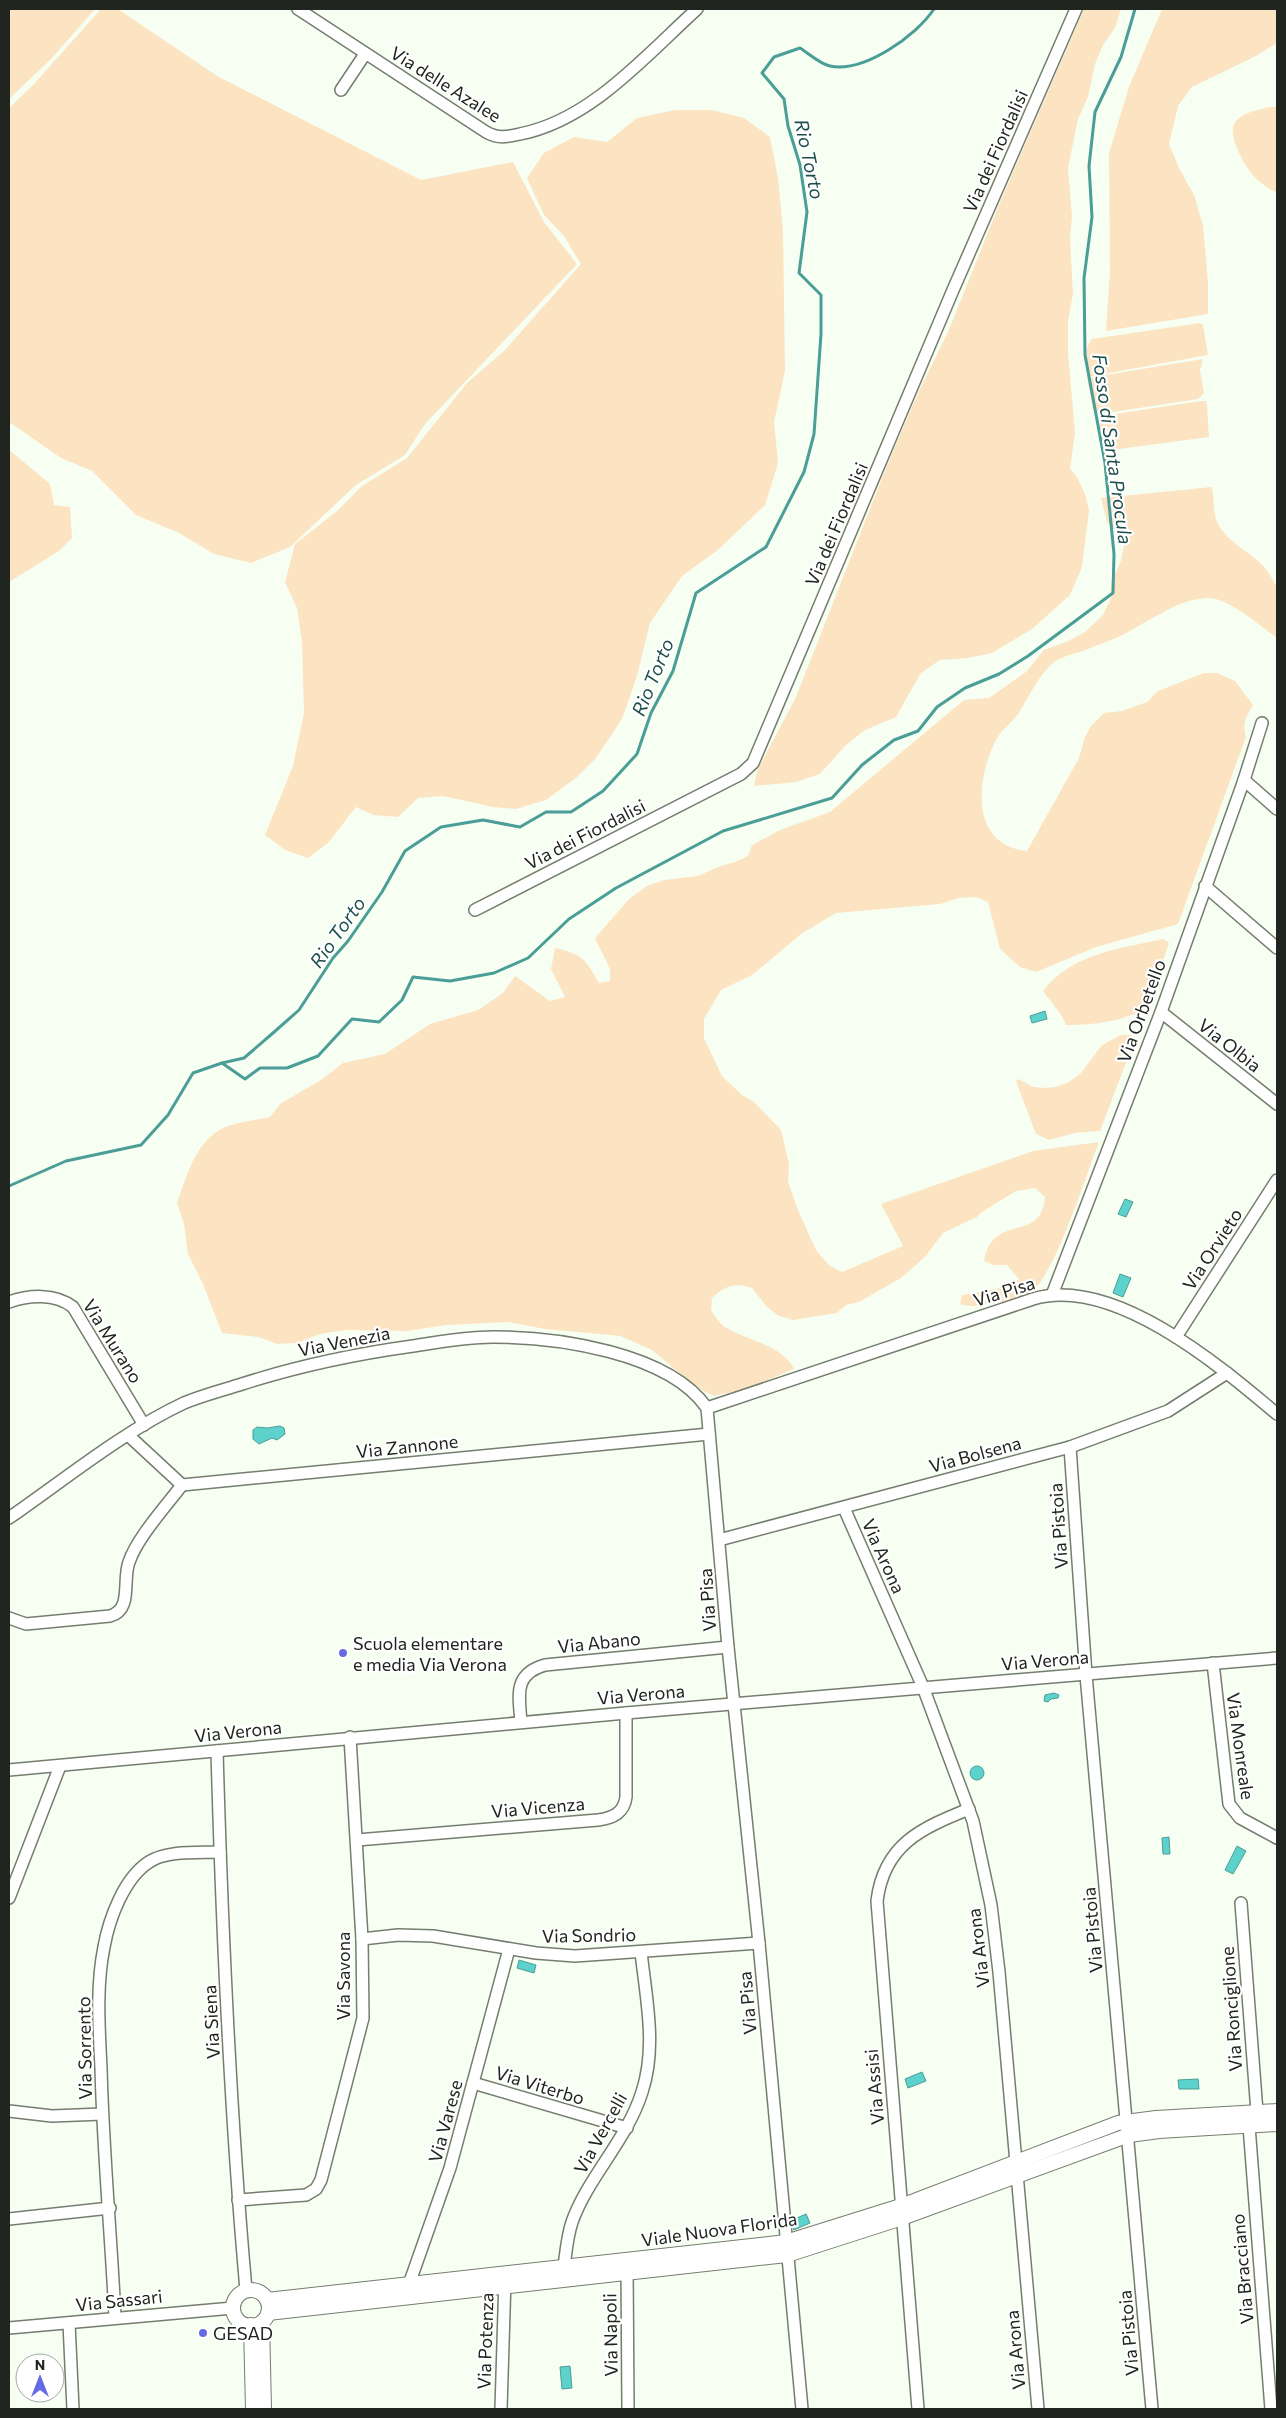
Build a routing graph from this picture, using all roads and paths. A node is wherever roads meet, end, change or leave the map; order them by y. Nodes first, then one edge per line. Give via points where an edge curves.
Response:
1 (298, 9) edge
2 (697, 9) edge
3 (1076, 9) edge
4 (365, 54) junction
5 (341, 90) dead end
6 (1262, 723) dead end
7 (1244, 780) junction
8 (1277, 809) edge
9 (1205, 886) junction
10 (475, 910) dead end
11 (1277, 948) edge
12 (1161, 1012) junction
13 (1277, 1104) edge
14 (1277, 1180) edge
15 (1052, 1295) junction
16 (9, 1302) edge
17 (1176, 1337) junction
18 (1227, 1374) junction
19 (707, 1408) junction
20 (1277, 1414) edge
21 (144, 1425) junction
22 (709, 1434) junction
23 (128, 1435) junction
24 (1070, 1447) junction
25 (182, 1485) junction
26 (844, 1508) junction
27 (9, 1518) edge
28 (720, 1540) junction
29 (9, 1618) edge
30 (728, 1646) junction
31 (1277, 1658) edge
32 (1213, 1663) junction
33 (1086, 1675) junction
34 (923, 1687) junction
35 (734, 1703) junction
36 (626, 1713) junction
37 (521, 1722) junction
38 (350, 1737) junction
39 (217, 1751) junction
40 (60, 1766) junction
41 (9, 1770) edge
42 (969, 1809) junction
43 (1277, 1838) edge
44 (357, 1840) junction
45 (220, 1852) junction
46 (9, 1898) edge
47 (1241, 1903) dead end
48 (362, 1939) junction
49 (759, 1943) junction
50 (509, 1949) junction
51 (641, 1952) junction
52 (473, 2083) junction
53 (9, 2111) edge
54 (1277, 2111) edge
55 (1257, 2112) junction
56 (102, 2114) junction
57 (1128, 2121) junction
58 (1277, 2124) edge
59 (1249, 2126) junction
60 (627, 2128) junction
61 (1129, 2136) junction
62 (1017, 2169) junction
63 (238, 2200) junction
64 (110, 2208) junction
65 (902, 2212) junction
66 (9, 2219) edge
67 (786, 2249) junction
68 (564, 2267) junction
69 (627, 2267) junction
70 (505, 2281) junction
71 (408, 2285) junction
72 (246, 2290) junction
73 (404, 2299) junction
74 (233, 2308) junction
75 (262, 2315) junction
76 (115, 2318) junction
77 (69, 2323) junction
78 (9, 2328) edge
79 (73, 2409) edge
80 (253, 2409) edge
81 (264, 2409) edge
82 (501, 2409) edge
83 (628, 2409) edge
84 (802, 2409) edge
85 (918, 2409) edge
86 (1038, 2409) edge
87 (1152, 2409) edge
88 (1271, 2409) edge

1 - 4 street, Via delle Azalee
2 - 4 street, Via delle Azalee via 614,84 566,118 547,128 503,137 486,132
3 - 10 street, Via dei Fiordalisi via 753,763 741,774
4 - 5 street
6 - 7 street, Via Orbetello
7 - 8 street
7 - 9 street, Via Orbetello
9 - 11 street
9 - 12 street, Via Orbetello
12 - 13 street, Via Olbia
12 - 15 street, Via Orbetello
14 - 17 street, Via Orvieto
15 - 17 street, Via Pisa via 1076,1296 1109,1305
15 - 19 street, Via Pisa
16 - 21 street, Via Murano via 45,1297 62,1300 73,1307
17 - 18 street, Via Pisa
18 - 20 street, Via Pisa
18 - 24 street, Via Bolsena via 1168,1411
19 - 21 street, Via Venezia via 677,1379 640,1361 569,1344 492,1337 366,1352 296,1368 199,1397
19 - 22 street, Via Pisa
21 - 23 street, Via Venezia
22 - 25 street, Via Zannone
22 - 28 street, Via Pisa
23 - 25 street
23 - 27 street, Via Venezia
24 - 26 street, Via Bolsena
24 - 33 street, Via Pistoia
25 - 29 street via 131,1556 124,1606 120,1612 110,1616 28,1624
26 - 28 street, Via Bolsena
26 - 34 street, Via Arona
28 - 30 street, Via Pisa
30 - 35 street, Via Pisa
30 - 37 street, Via Abano via 537,1667 520,1686
31 - 32 street, Via Verona
32 - 33 street, Via Verona
32 - 43 street, Via Monreale via 1229,1804 1240,1818
33 - 34 street, Via Verona
33 - 57 street, Via Pistoia
34 - 35 street, Via Verona
34 - 42 street, Via Arona
35 - 36 street, Via Verona
35 - 49 street, Via Pisa
36 - 37 street, Via Verona
36 - 44 street, Via Vicenza via 626,1797 622,1809 613,1816 598,1820
37 - 38 street, Via Verona
38 - 39 street, Via Verona
38 - 44 street, Via Savona
39 - 40 street, Via Verona
39 - 45 street, Via Siena
40 - 41 street, Via Verona
40 - 46 street
42 - 62 street, Via Arona via 980,1847 992,1914
42 - 65 street, Via Assisi via 928,1826 904,1843 890,1861 879,1888 877,1913
44 - 48 street, Via Savona
45 - 56 street, Via Sorrento via 154,1859 135,1875 120,1901 101,1964
45 - 63 street, Via Siena
47 - 55 street, Via Ronciglione
48 - 50 street, Via Sondrio via 433,1936
48 - 63 street, Via Savona via 362,2026 320,2183 313,2192 303,2196
49 - 51 street, Via Sondrio
49 - 67 street, Via Pisa
50 - 51 street, Via Sondrio via 564,1956
50 - 52 street, Via Varese
51 - 60 street, Via Vercelli via 650,2031 649,2053 644,2086
52 - 60 street, Via Viterbo
52 - 71 street, Via Varese via 450,2168
53 - 56 street via 52,2116
54 - 55 street, Viale Nuova Florida
55 - 57 street, Viale Nuova Florida
55 - 59 street
56 - 64 street, Via Sorrento
57 - 61 street, Via Pistoia
57 - 62 street, Viale Nuova Florida via 1089,2132
58 - 59 street, Viale Nuova Florida
59 - 61 street, Viale Nuova Florida
59 - 88 street, Via Bracciano
60 - 68 street, Via Vercelli via 575,2215
61 - 62 street, Viale Nuova Florida
61 - 87 street, Via Pistoia
62 - 65 street, Viale Nuova Florida
62 - 86 street, Via Arona
63 - 72 street, Via Siena
64 - 66 street
64 - 76 street, Via Sorrento
65 - 67 street, Viale Nuova Florida
65 - 85 street, Via Assisi
67 - 69 street, Viale Nuova Florida
67 - 84 street, Via Pisa
68 - 69 street, Viale Nuova Florida
68 - 70 street, Viale Nuova Florida
69 - 70 street, Viale Nuova Florida
69 - 83 street, Via Napoli
70 - 71 street, Viale Nuova Florida
70 - 73 street, Viale Nuova Florida
70 - 82 street, Via Potenza
71 - 73 street, Via Varese
71 - 75 street, Viale Nuova Florida
72 - 74 street via 237,2297
72 - 75 street via 258,2291
73 - 75 street, Viale Nuova Florida
74 - 75 street via 237,2318
74 - 76 street, Via Sassari
75 - 80 street
75 - 81 street
76 - 77 street, Via Sassari
77 - 78 street, Via Sassari
77 - 79 street

